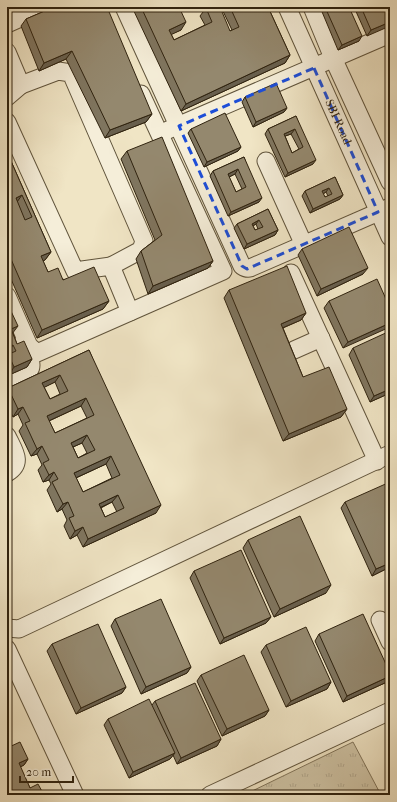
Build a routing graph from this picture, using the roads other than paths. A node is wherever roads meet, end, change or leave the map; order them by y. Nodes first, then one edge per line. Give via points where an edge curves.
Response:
1 (45, 7) edge
2 (124, 7) edge
3 (287, 7) edge
4 (312, 7) edge
5 (7, 24) edge
6 (390, 34) edge
7 (7, 52) edge
8 (333, 58) junction
9 (314, 68) junction
10 (135, 80) edge
11 (22, 85) junction
12 (7, 97) edge
13 (7, 122) edge
14 (179, 126) junction
15 (158, 130) junction
16 (266, 162) dead end
17 (390, 182) edge
18 (384, 210) edge
19 (390, 237) edge
20 (304, 245) junction
21 (111, 266) junction
22 (291, 273) edge
23 (7, 296) edge
24 (7, 312) edge
25 (130, 312) junction
26 (321, 338) junction
27 (294, 350) dead end
28 (7, 384) edge
29 (7, 436) edge
30 (383, 458) edge
31 (7, 473) edge
32 (380, 620) dead end
33 (13, 629) edge
34 (390, 642) edge
35 (7, 649) edge
36 (390, 711) edge
37 (75, 795) edge
38 (210, 795) edge

1 - 5 street
2 - 14 street
3 - 9 street, SBI Road
4 - 8 street, SBI Road
6 - 8 street
7 - 11 street
8 - 9 street
8 - 17 street, SBI Road
9 - 14 street
9 - 18 street, SBI Road
10 - 15 street
11 - 12 street
11 - 21 street via 58,71 71,73 144,242 141,250
13 - 21 street via 75,271
14 - 15 street
14 - 20 street via 242,266 250,268
15 - 25 street via 223,271
16 - 20 street
18 - 19 street, SBI Road
18 - 20 street
21 - 25 street
22 - 26 street
23 - 25 street via 29,346 37,353
24 - 28 street via 32,364 26,375
26 - 27 street
26 - 30 street
29 - 31 street via 17,464
30 - 33 street
32 - 34 street
33 - 35 street
35 - 37 street
36 - 38 street

